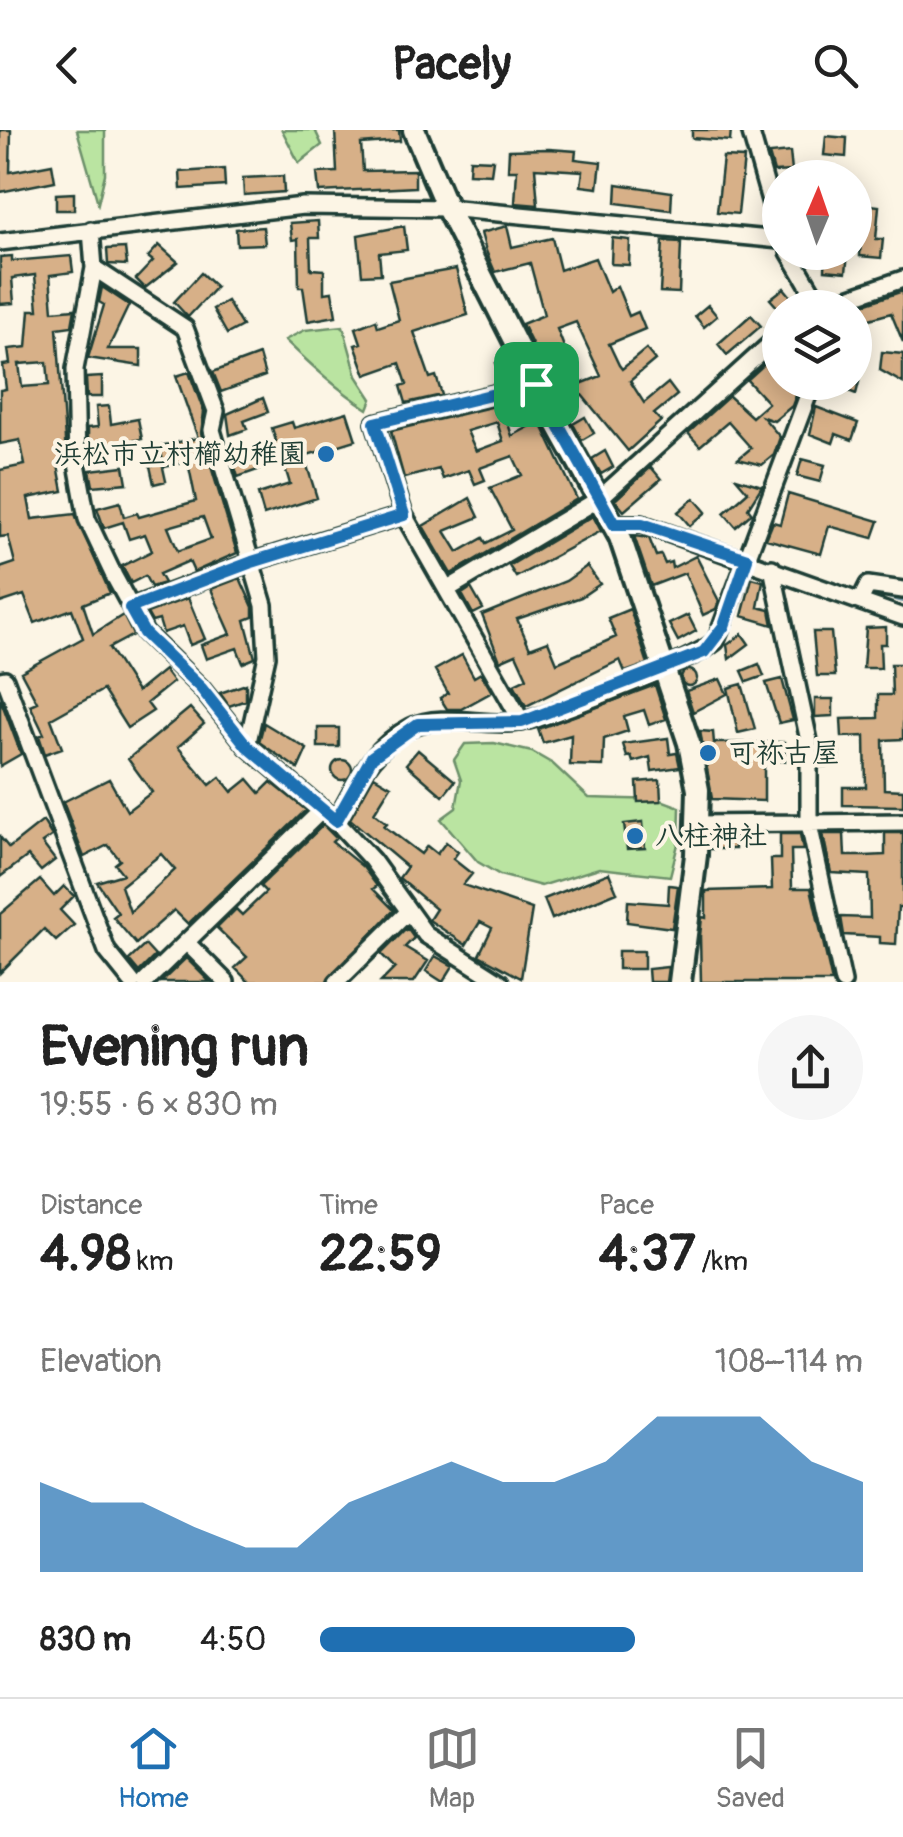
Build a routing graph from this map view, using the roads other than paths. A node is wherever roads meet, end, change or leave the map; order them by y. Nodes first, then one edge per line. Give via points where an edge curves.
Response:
1 (414, 130) edge
2 (750, 130) edge
3 (762, 173) edge
4 (448, 208) junction
5 (90, 230) junction
6 (762, 236) edge
7 (0, 242) edge
8 (94, 268) junction
9 (903, 279) edge
10 (871, 290) edge
11 (762, 352) edge
12 (536, 384) junction
13 (807, 400) edge
14 (600, 499) junction
15 (404, 515) junction
16 (614, 524) junction
17 (747, 559) junction
18 (252, 562) junction
19 (772, 568) junction
20 (448, 589) junction
21 (903, 590) edge
22 (861, 599) junction
23 (130, 608) junction
24 (903, 617) edge
25 (664, 668) junction
26 (0, 680) edge
27 (522, 722) junction
28 (247, 746) junction
29 (321, 812) junction
30 (336, 821) junction
31 (903, 822) edge
32 (698, 824) junction
33 (809, 824) junction
34 (408, 912) junction
35 (186, 942) junction
36 (132, 982) edge
37 (145, 982) edge
38 (226, 982) edge
39 (337, 982) edge
40 (500, 982) edge
41 (680, 982) edge
42 (842, 982) edge

1 - 4 main road
2 - 3 street
4 - 5 street via 304,206
4 - 6 street
4 - 12 main road
5 - 7 street
5 - 8 street
8 - 18 street via 184,328 216,411 212,430
8 - 23 street via 75,369 77,463 87,519
9 - 10 street
11 - 14 street
12 - 14 main road
12 - 15 street via 375,423
13 - 17 street
14 - 16 main road
14 - 20 street
15 - 18 street
15 - 20 street
16 - 17 street via 642,524
16 - 25 main road
17 - 19 street
17 - 25 street via 716,641
18 - 23 street
18 - 28 street via 268,632
19 - 22 street
19 - 33 street via 809,741
20 - 27 street
21 - 22 street via 868,585
22 - 24 street
23 - 28 street via 144,633 201,688
25 - 27 street
25 - 32 main road via 695,766
26 - 36 street via 5,679 107,951
27 - 30 street via 409,728 372,757
28 - 29 street
29 - 30 street
29 - 35 street
30 - 34 street
31 - 33 street
32 - 33 street
32 - 41 main road
33 - 42 street
34 - 39 street
34 - 40 street via 441,946
35 - 37 street
35 - 38 street

